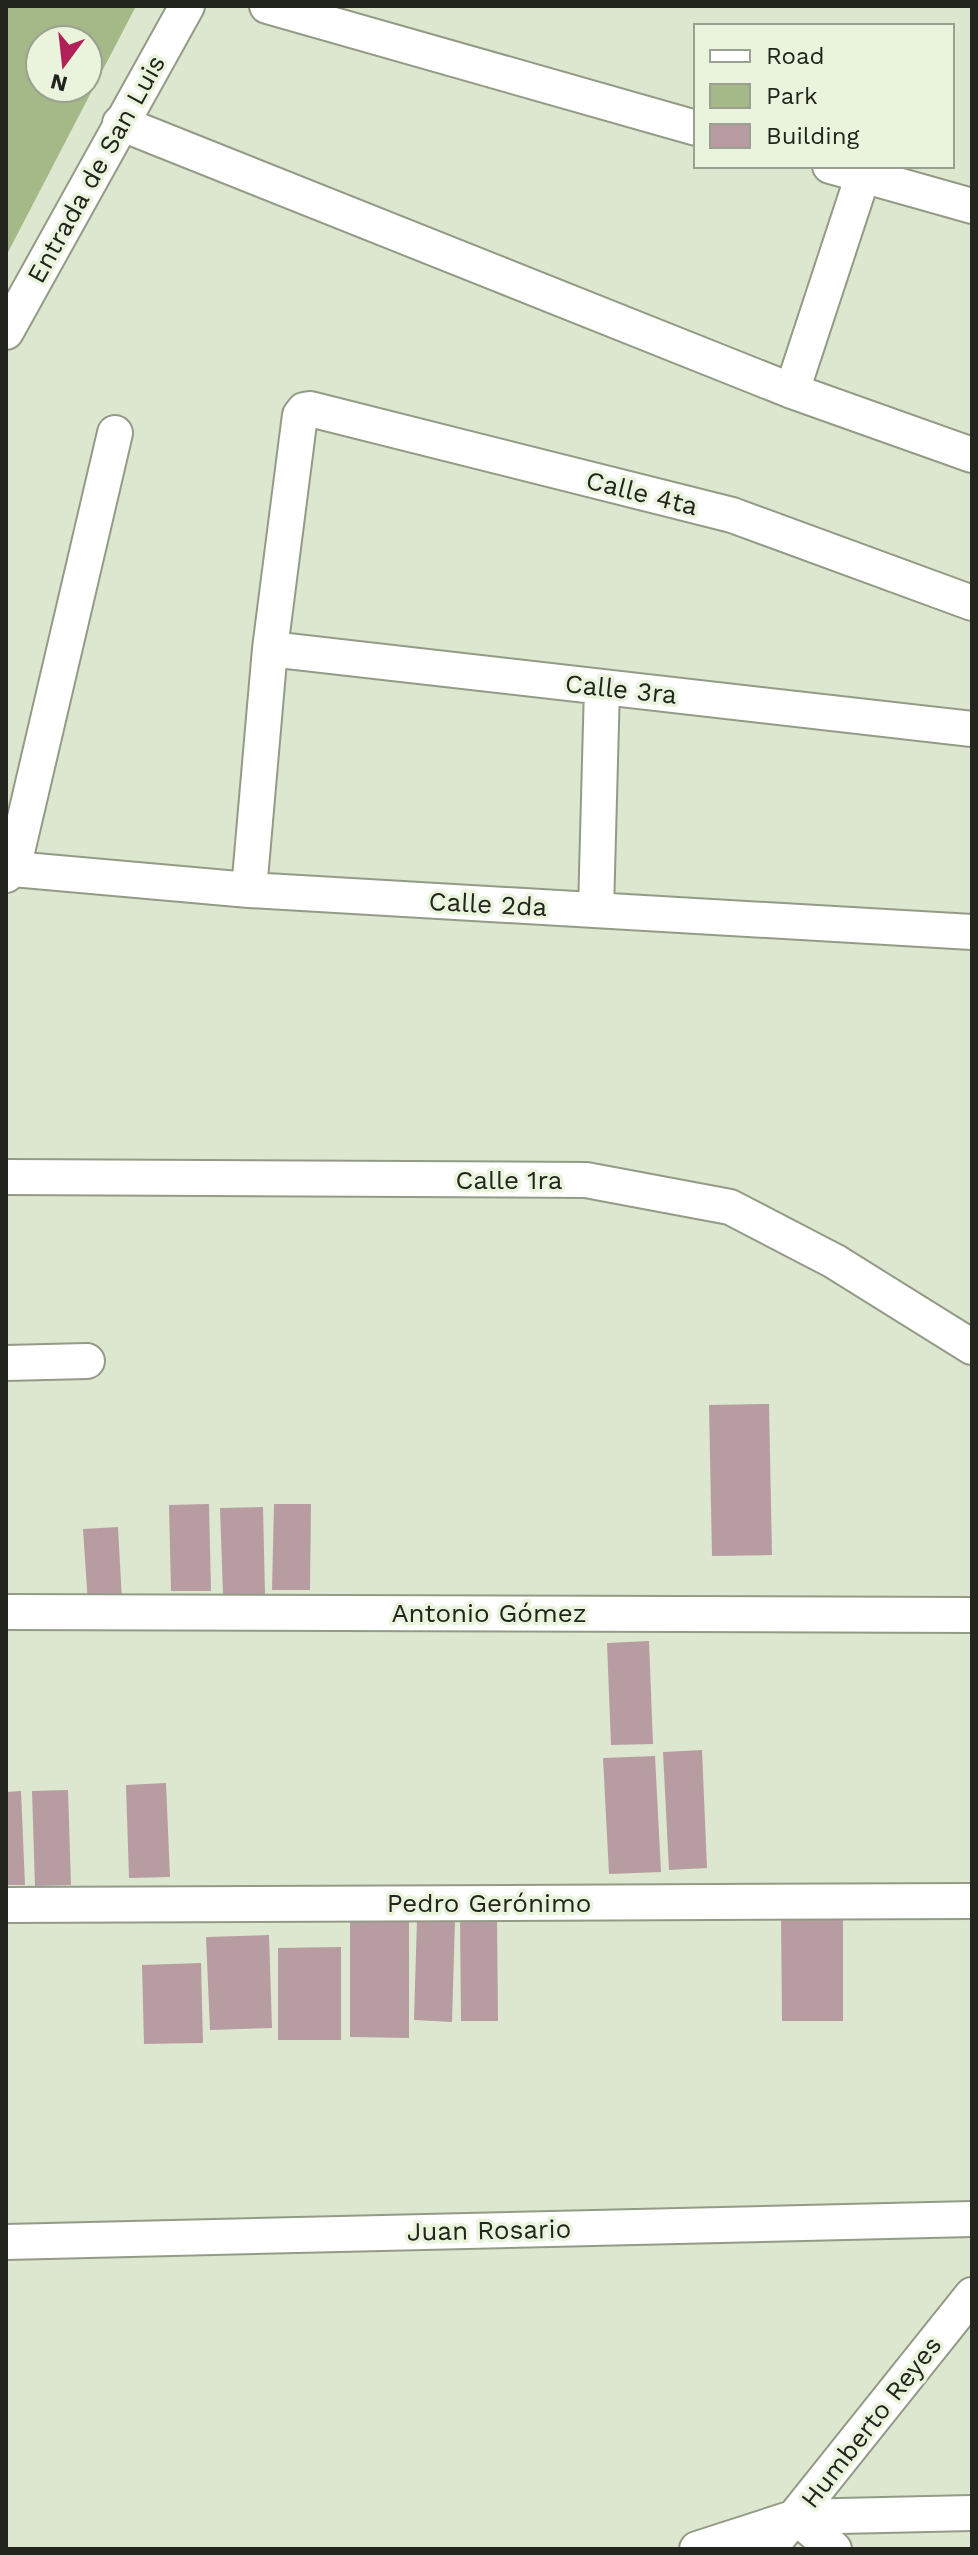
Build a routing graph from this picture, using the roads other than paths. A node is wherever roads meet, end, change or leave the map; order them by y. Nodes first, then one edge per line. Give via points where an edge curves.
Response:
1 (187, 6) edge
2 (267, 6) edge
3 (120, 123) junction
4 (694, 127) edge
5 (837, 168) edge
6 (863, 175) junction
7 (972, 206) edge
8 (6, 332) edge
9 (792, 391) junction
10 (115, 433) dead end
11 (972, 455) edge
12 (972, 603) edge
13 (270, 649) junction
14 (602, 687) junction
15 (972, 729) edge
16 (10, 872) edge
17 (249, 890) junction
18 (596, 910) junction
19 (972, 932) edge
20 (6, 1177) edge
21 (972, 1347) edge
22 (87, 1361) dead end
23 (6, 1363) edge
24 (6, 1612) edge
25 (972, 1615) edge
26 (972, 1901) edge
27 (6, 1905) edge
28 (972, 2219) edge
29 (6, 2242) edge
30 (972, 2295) edge
31 (972, 2513) edge
32 (796, 2517) junction
33 (697, 2549) edge
34 (769, 2549) edge
35 (834, 2549) edge

1 - 3 street, Entrada de San Luis
2 - 4 street
3 - 8 street, Entrada de San Luis
3 - 9 street
5 - 6 street
6 - 7 street
6 - 9 street
9 - 11 street
10 - 16 street
12 - 13 street, Calle 4ta via 732,515 310,409 300,415
13 - 14 street, Calle 3ra
13 - 17 street
14 - 15 street, Calle 3ra
14 - 18 street
16 - 17 street, Calle 2da
17 - 18 street, Calle 2da
18 - 19 street, Calle 2da
20 - 21 street, Calle 1ra via 586,1180 730,1207 834,1261
22 - 23 street
24 - 25 street, Antonio Gómez
26 - 27 street, Pedro Gerónimo
28 - 29 street, Juan Rosario
30 - 32 street, Humberto Reyes
31 - 32 street
32 - 33 street
32 - 34 street, Humberto Reyes
32 - 35 street

